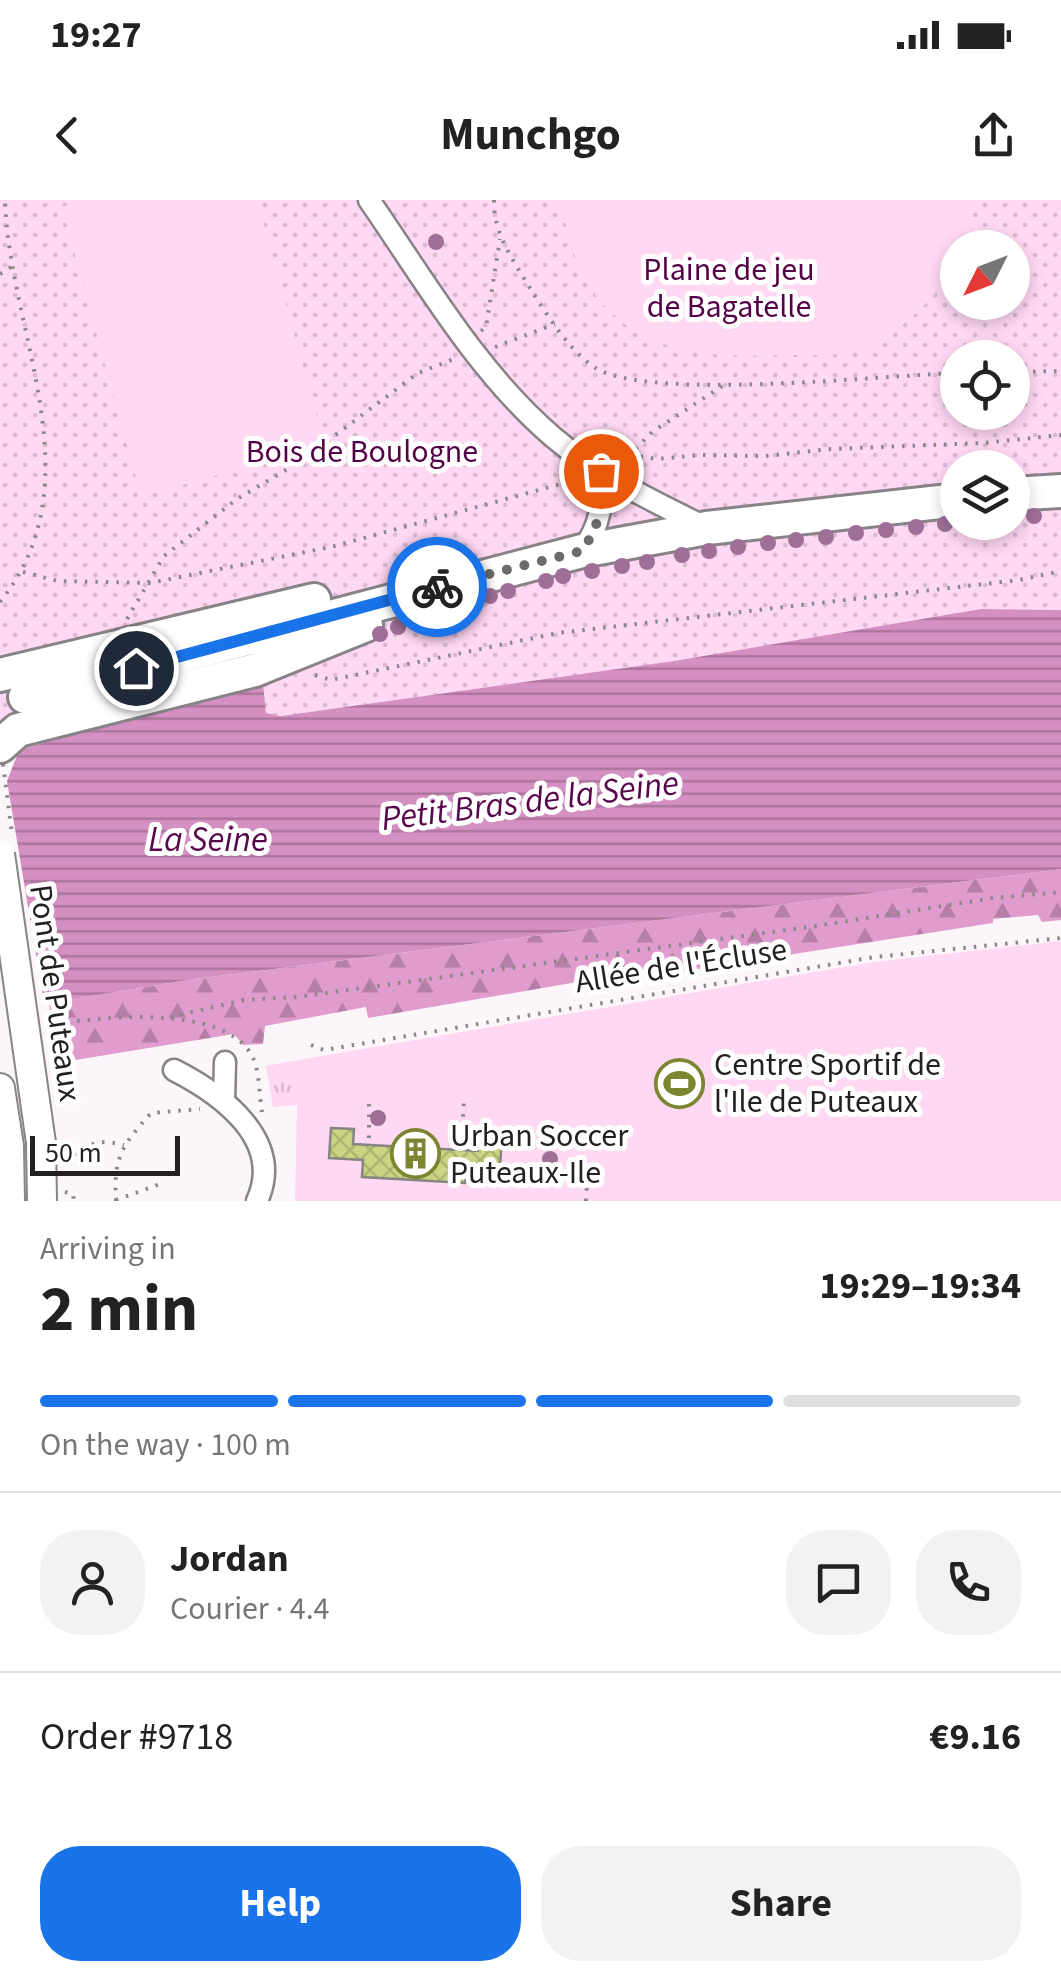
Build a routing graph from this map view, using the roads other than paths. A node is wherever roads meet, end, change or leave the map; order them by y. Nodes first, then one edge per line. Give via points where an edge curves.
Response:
1 (369, 200) edge
2 (601, 471) junction
3 (1061, 491) edge
4 (1030, 493) edge
5 (940, 502) edge
6 (707, 528) junction
7 (582, 551) junction
8 (10, 704) edge
9 (0, 854) edge
10 (225, 1062) dead end
11 (174, 1070) dead end
12 (0, 1088) edge
13 (217, 1105) junction
14 (51, 1195) edge
15 (10, 1201) edge
16 (257, 1201) edge

1 - 2 street via 511,395 554,438
2 - 6 street
2 - 7 street via 599,524
3 - 4 main road
5 - 6 main road
6 - 7 main road
7 - 8 main road
9 - 14 main road, Pont de Puteaux, bridge via 52,1151
10 - 13 street
11 - 13 street
12 - 15 main road, Pont de Puteaux
13 - 16 street via 242,1119 262,1154

